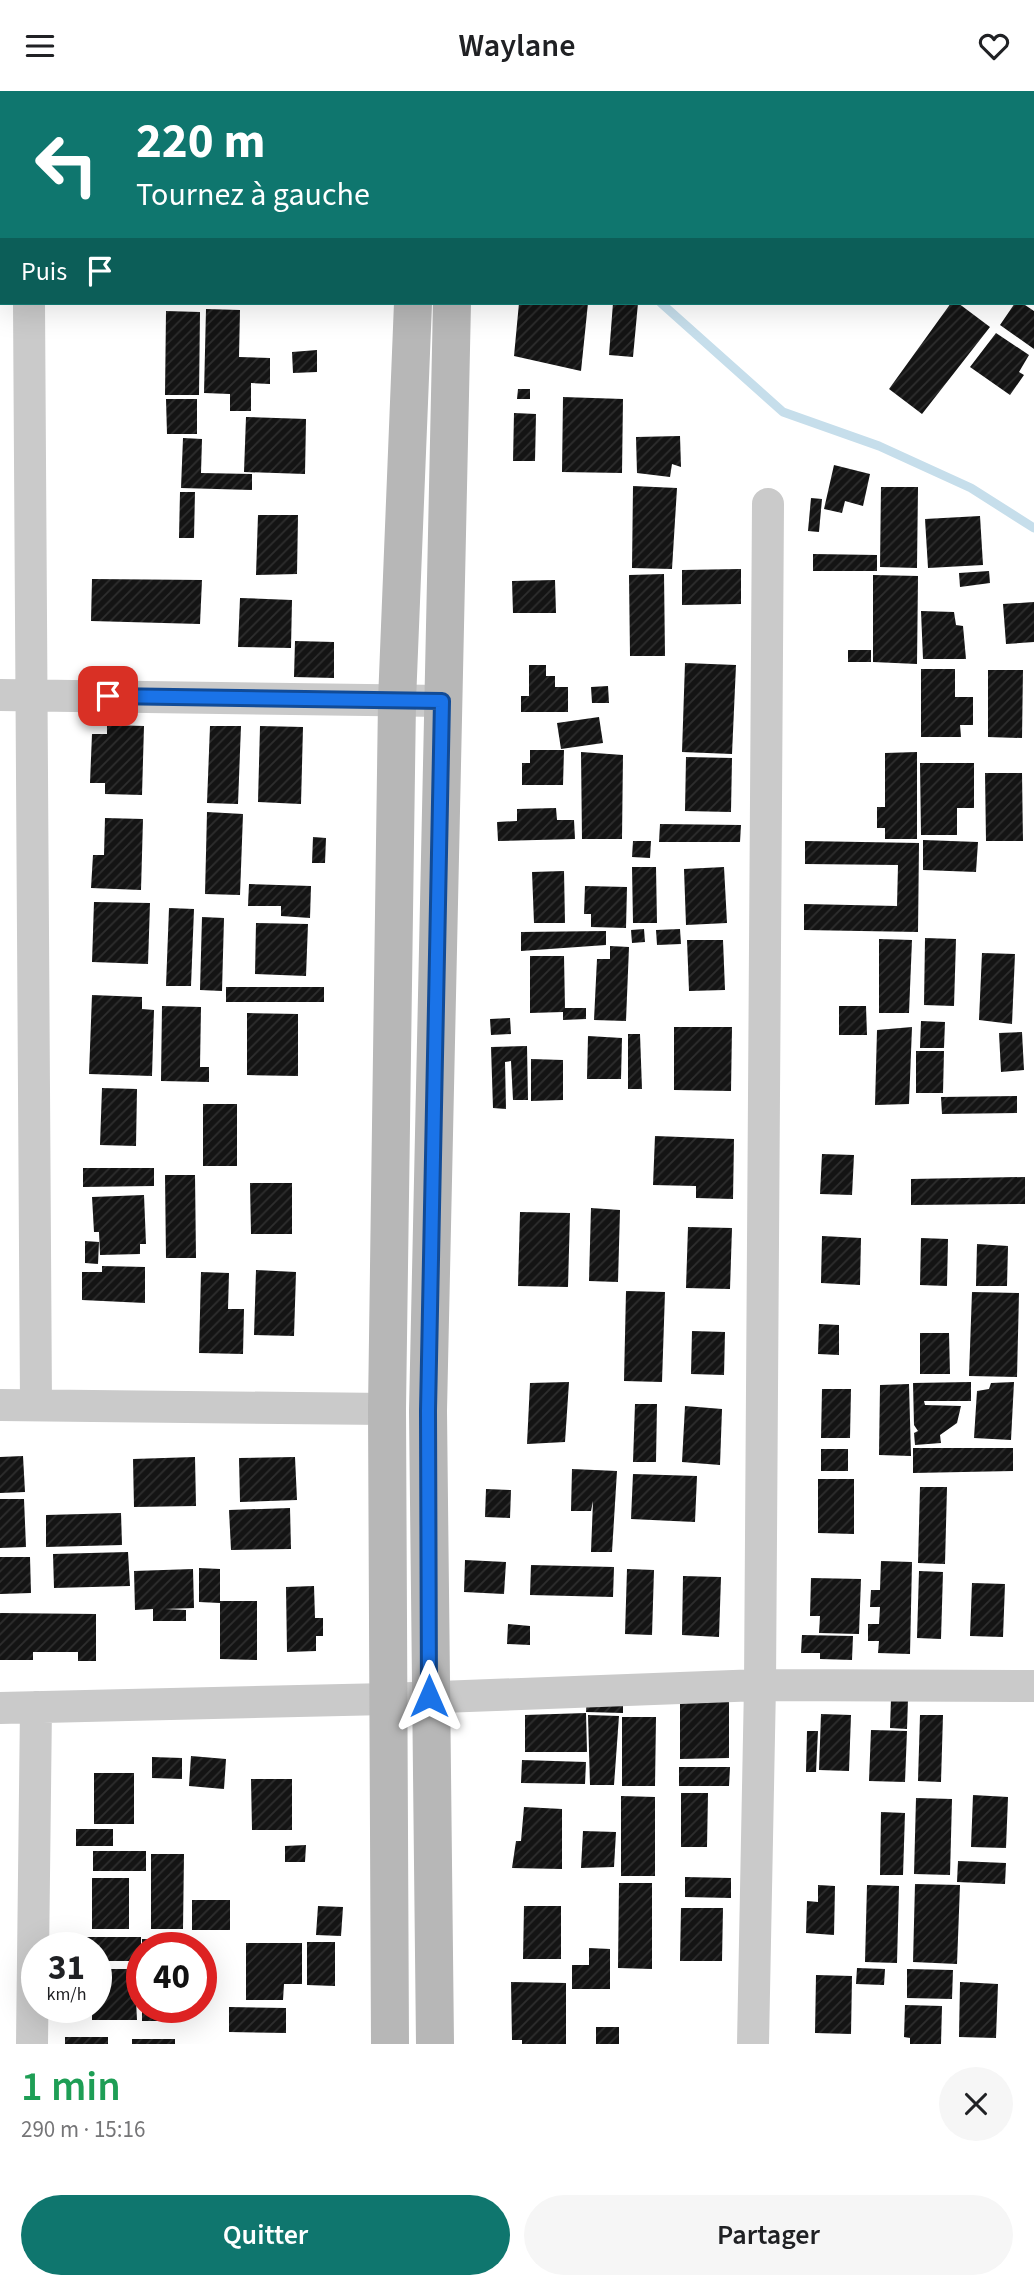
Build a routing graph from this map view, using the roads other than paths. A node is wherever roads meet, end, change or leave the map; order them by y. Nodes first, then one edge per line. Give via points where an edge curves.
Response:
1 (29, 305) edge
2 (413, 305) edge
3 (452, 305) edge
4 (768, 504) dead end
5 (15, 695) edge
6 (397, 701) junction
7 (442, 701) junction
8 (0, 1405) edge
9 (36, 1405) junction
10 (387, 1409) junction
11 (760, 1685) junction
12 (1034, 1686) edge
13 (429, 1696) junction
14 (387, 1699) junction
15 (0, 1707) edge
16 (36, 1707) junction
17 (32, 2044) edge
18 (390, 2044) edge
19 (435, 2044) edge
20 (752, 2044) edge

1 - 5 street
2 - 6 street
3 - 7 street
4 - 11 street
5 - 6 street
5 - 9 street
6 - 7 street
6 - 10 street
7 - 13 street via 428,1411
8 - 9 street
9 - 10 street
10 - 14 street
11 - 12 street
11 - 13 street
11 - 20 street
13 - 14 street
13 - 19 street
14 - 16 street
14 - 18 street
15 - 16 street
16 - 17 street

